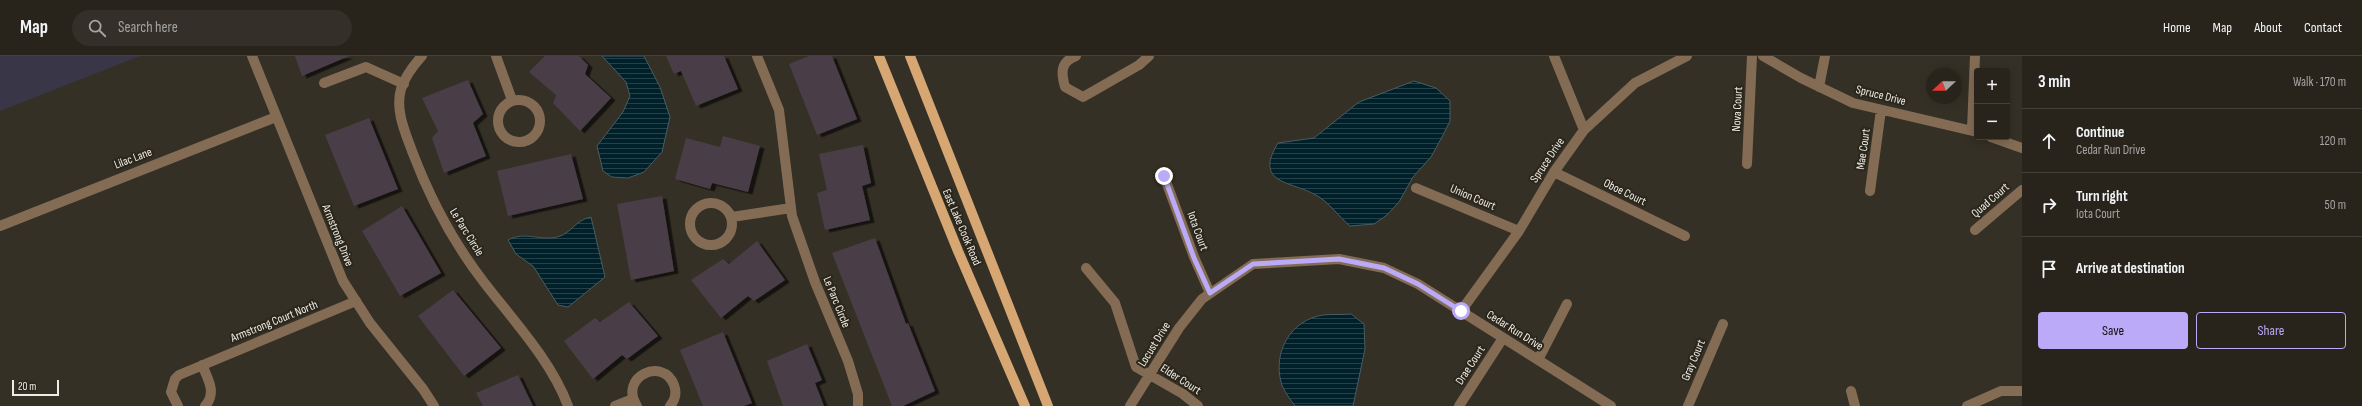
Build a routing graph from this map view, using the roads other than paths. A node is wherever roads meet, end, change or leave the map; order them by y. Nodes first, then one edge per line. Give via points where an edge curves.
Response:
1 (252, 56) edge
2 (422, 56) edge
3 (496, 56) edge
4 (757, 56) edge
5 (879, 56) edge
6 (910, 56) edge
7 (1076, 56) edge
8 (1149, 56) edge
9 (1554, 56) edge
10 (1687, 56) edge
11 (1752, 56) edge
12 (1763, 56) edge
13 (1825, 56) edge
14 (1975, 56) edge
15 (324, 83) dead end
16 (404, 84) junction
17 (1819, 87) junction
18 (512, 100) junction
19 (1974, 104) edge
20 (1881, 110) junction
21 (276, 117) junction
22 (1584, 130) junction
23 (1974, 131) edge
24 (1999, 140) edge
25 (2022, 148) edge
26 (1747, 164) dead end
27 (1554, 172) junction
28 (1164, 176) dead end
29 (1416, 188) dead end
30 (2022, 190) edge
31 (1870, 191) dead end
32 (792, 208) junction
33 (732, 217) junction
34 (0, 226) edge
35 (1975, 230) dead end
36 (1519, 231) junction
37 (1685, 236) dead end
38 (1086, 268) dead end
39 (1206, 296) junction
40 (356, 301) junction
41 (1567, 304) dead end
42 (1461, 311) junction
43 (1722, 324) dead end
44 (1503, 338) junction
45 (1538, 360) junction
46 (202, 365) junction
47 (1150, 375) junction
48 (1851, 391) dead end
49 (2022, 391) edge
50 (635, 402) edge
51 (178, 406) edge
52 (205, 406) edge
53 (434, 406) edge
54 (568, 406) edge
55 (615, 406) edge
56 (670, 406) edge
57 (858, 406) edge
58 (1025, 406) edge
59 (1048, 406) edge
60 (1130, 406) edge
61 (1198, 406) edge
62 (1459, 406) edge
63 (1611, 406) edge
64 (1688, 406) edge
65 (1855, 406) edge
66 (1967, 406) edge

1 - 21 street, Armstrong Drive
2 - 16 street, Le Parc Circle via 410,69
3 - 18 street
4 - 32 street, Le Parc Circle via 779,110
5 - 58 main road, East Lake Cook Road via 958,251
6 - 59 main road, East Lake Cook Road
7 - 8 street via 1064,63 1060,73 1065,87 1083,97 1139,65
9 - 22 street
10 - 22 street, Spruce Drive via 1635,83
11 - 26 street, Nova Court
12 - 17 street, Spruce Drive
13 - 17 street
14 - 19 street
15 - 16 street via 366,67
16 - 54 street, Le Parc Circle via 401,90 400,111 404,131 421,174 446,224 482,280 528,336
17 - 20 street, Spruce Drive via 1853,103
18 - 18 street via 501,109 497,123 503,136 508,140 522,142 534,136 540,123 540,116 533,104
20 - 23 street, Spruce Drive
20 - 31 street, Mae Court
21 - 34 street, Lilac Lane
21 - 40 street, Armstrong Drive via 343,281
22 - 27 street, Spruce Drive
24 - 25 street
27 - 36 street, Spruce Drive
27 - 37 street, Oboe Court
28 - 39 street, Iota Court
29 - 36 street, Union Court
30 - 35 street, Quad Court
32 - 33 street
32 - 57 street, Le Parc Circle via 815,282 848,361 858,394
33 - 33 street via 725,207 705,203 693,212 690,226 701,243 715,245 731,233
36 - 42 street, Spruce Drive
38 - 47 street, Elder Court via 1115,302 1136,367
39 - 42 street, Cedar Run Drive via 1253,264 1339,259 1384,268 1418,284
39 - 47 street, Locust Drive via 1179,328
40 - 46 street, Armstrong Court North
40 - 53 street, Armstrong Drive
41 - 45 street
42 - 44 street, Cedar Run Drive
43 - 64 street, Gray Court
44 - 45 street, Cedar Run Drive
44 - 62 street, Drae Court
45 - 63 street, Cedar Run Drive
46 - 51 street, Armstrong Court North via 175,379 171,392
46 - 52 street via 211,394
47 - 60 street, Locust Drive
47 - 61 street, Elder Court
48 - 65 street
49 - 66 street via 2001,392
50 - 55 street
50 - 56 street via 633,387 636,380 647,372 654,371 668,376 672,381 675,395

